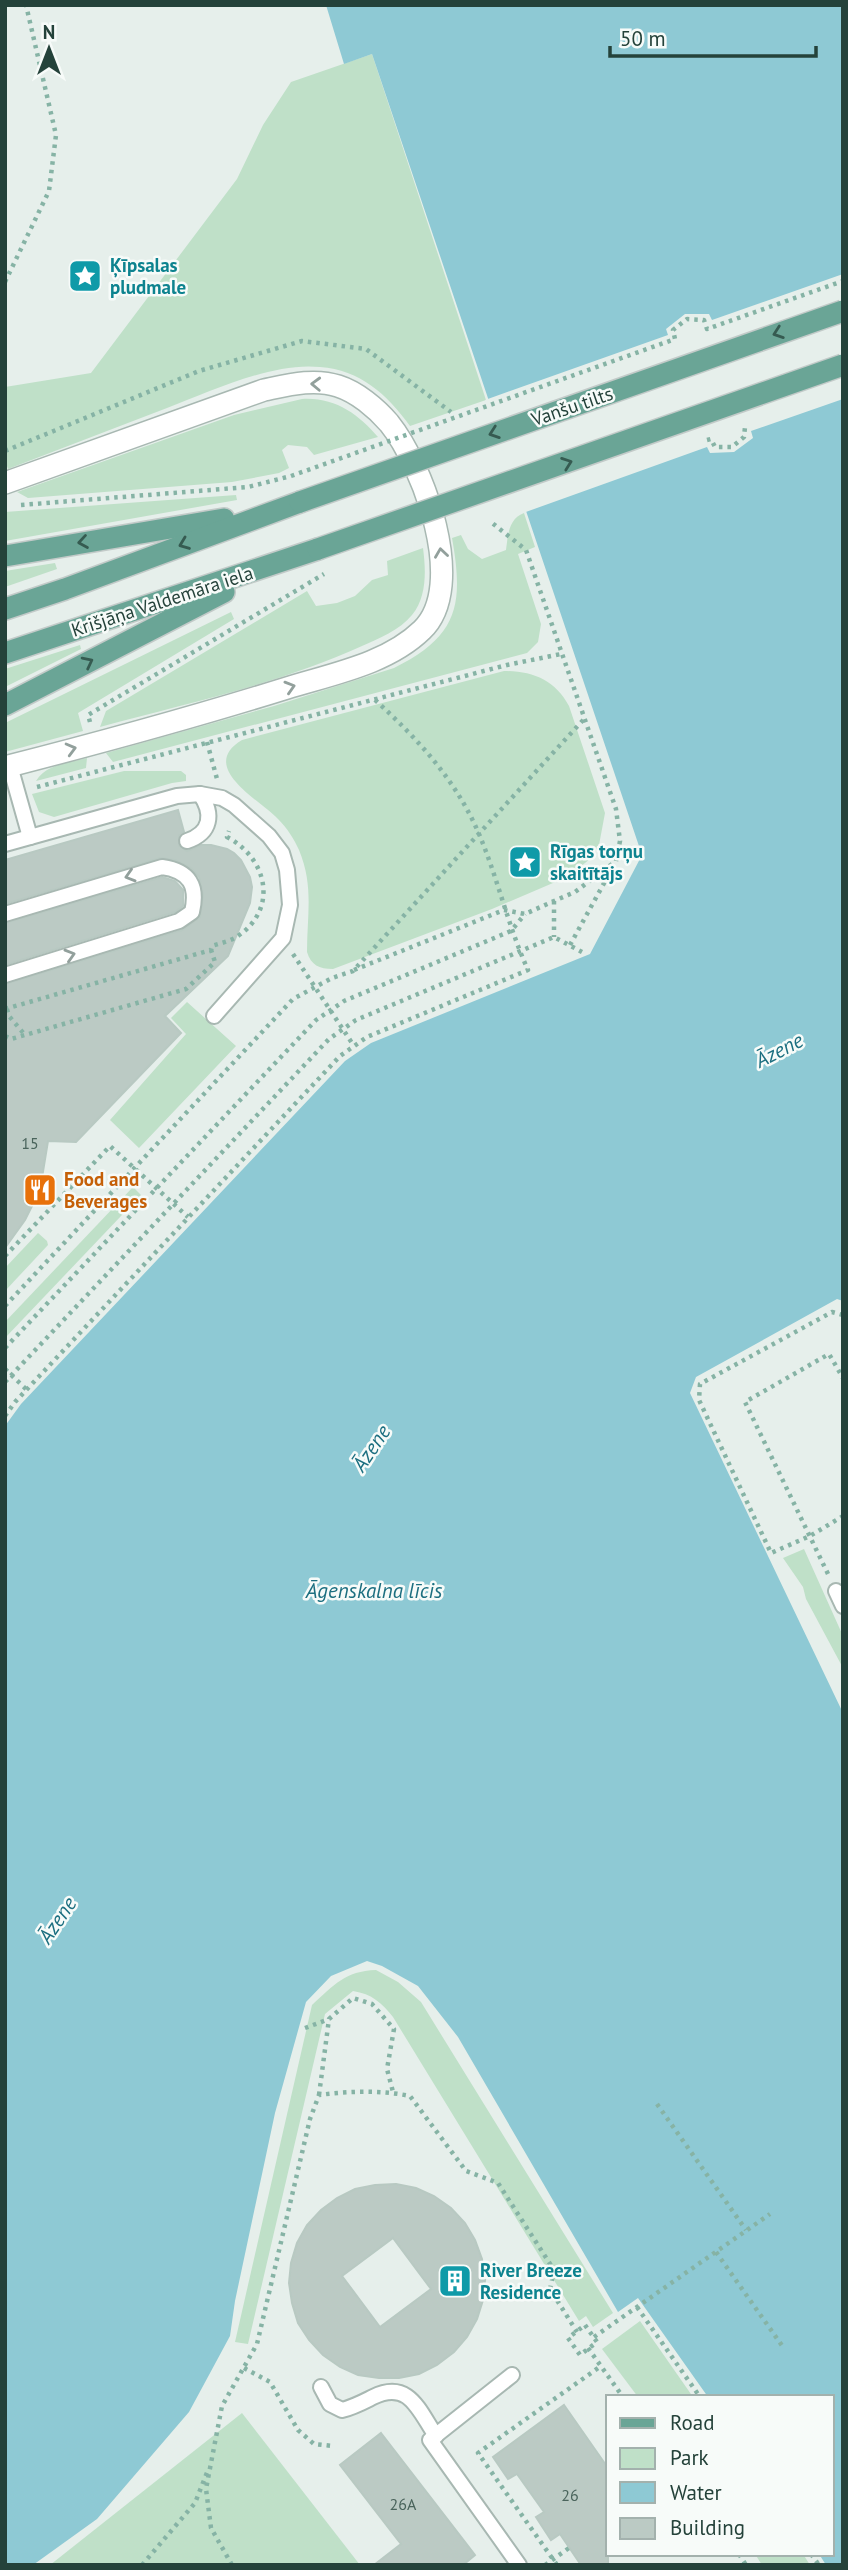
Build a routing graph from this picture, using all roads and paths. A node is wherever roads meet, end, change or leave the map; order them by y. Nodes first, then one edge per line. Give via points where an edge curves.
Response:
1 (26, 5) edge
2 (843, 281) edge
3 (5, 282) edge
4 (843, 311) edge
5 (843, 365) edge
6 (5, 483) edge
7 (10, 506) dead end
8 (271, 511) junction
9 (491, 522) dead end
10 (5, 556) edge
11 (282, 562) junction
12 (326, 573) dead end
13 (5, 609) edge
14 (5, 653) edge
15 (561, 654) junction
16 (374, 699) junction
17 (5, 705) edge
18 (88, 715) dead end
19 (585, 718) junction
20 (207, 743) junction
21 (7, 767) edge
22 (17, 792) junction
23 (200, 794) junction
24 (222, 798) junction
25 (478, 832) junction
26 (30, 837) junction
27 (187, 841) dead end
28 (5, 844) edge
29 (616, 861) junction
30 (554, 901) junction
31 (504, 910) junction
32 (5, 914) edge
33 (525, 914) junction
34 (511, 931) junction
35 (554, 937) junction
36 (283, 938) junction
37 (570, 945) junction
38 (211, 950) junction
39 (520, 951) junction
40 (582, 951) dead end
41 (353, 971) junction
42 (5, 975) edge
43 (315, 988) junction
44 (6, 1009) edge
45 (330, 1011) junction
46 (214, 1016) dead end
47 (342, 1029) junction
48 (25, 1035) junction
49 (5, 1036) edge
50 (354, 1046) junction
51 (135, 1169) junction
52 (156, 1188) junction
53 (173, 1204) junction
54 (188, 1217) junction
55 (5, 1256) edge
56 (5, 1306) edge
57 (843, 1315) edge
58 (5, 1348) edge
59 (5, 1369) edge
60 (12, 1375) junction
61 (843, 1378) edge
62 (5, 1382) edge
63 (27, 1390) junction
64 (5, 1416) edge
65 (843, 1516) edge
66 (810, 1536) junction
67 (836, 1591) joint
68 (843, 1606) edge
69 (329, 2019) junction
70 (305, 2028) dead end
71 (393, 2092) junction
72 (319, 2095) junction
73 (657, 2104) dead end
74 (770, 2214) dead end
75 (746, 2230) junction
76 (716, 2252) junction
77 (637, 2307) junction
78 (577, 2332) junction
79 (594, 2337) junction
80 (783, 2347) dead end
81 (588, 2348) junction
82 (601, 2366) junction
83 (244, 2368) junction
84 (512, 2375) dead end
85 (321, 2388) dead end
86 (621, 2395) edge
87 (699, 2395) edge
88 (436, 2436) junction
89 (333, 2446) dead end
90 (212, 2460) junction
91 (569, 2548) dead end
92 (553, 2559) junction
93 (142, 2565) edge
94 (232, 2565) edge
95 (519, 2565) edge
96 (545, 2565) edge
97 (557, 2565) edge

1 - 3 path via 56,135 49,191
2 - 7 path, bridge via 708,329 704,320 687,319 673,330 676,340 291,476 248,487
4 -> 8 main road, Vanšu tilts, bridge
11 -> 5 main road, Krišjāņa Valdemāra iela, bridge
21 -> 6 street via 231,705 392,652 424,629 434,614 440,599 442,565 429,506 397,435 377,411 337,386 295,383 264,390
8 -> 10 main road
8 -> 13 main road
9 - 15 path via 527,550
11 - 14 main road, Krišjāņa Valdemāra iela
17 -> 11 main road
12 - 18 path
15 - 16 path
15 - 19 path
16 - 20 path
16 - 25 path via 436,762
19 - 25 path
19 - 29 path via 616,809 620,841
20 - 22 path
20 - 24 path
21 - 22 lane
22 - 26 lane
23 - 24 lane
23 - 26 lane via 177,796
23 - 27 lane via 209,815 199,837
24 - 36 lane via 269,836 282,853 290,905
24 - 38 path via 230,825 227,837 256,861 264,888 248,928
25 - 31 path
25 - 41 path
26 - 28 lane
29 - 30 path via 575,892
29 - 37 path
30 - 33 path
30 - 35 path
31 - 33 path
31 - 34 path
31 - 41 path
42 -> 32 lane via 179,921 192,912 195,897 190,880 176,869 162,867
33 - 34 path
34 - 39 path
34 - 45 path
35 - 37 path
35 - 39 path
36 - 43 path
36 - 46 lane
37 - 40 path
38 - 44 path
38 - 48 path via 215,962 186,989
39 - 47 path
39 - 50 path via 528,970
41 - 43 path
43 - 45 path
43 - 51 path via 293,999
44 - 48 path
45 - 47 path
45 - 52 path via 316,1020
47 - 50 path
47 - 53 path
48 - 49 path
50 - 54 path
51 - 52 path
51 - 55 path via 110,1146
51 - 56 path
52 - 53 path
52 - 58 path
53 - 54 path
53 - 60 path
54 - 63 path
57 - 66 path via 832,1312 700,1384 699,1400 771,1553
59 - 60 path
60 - 62 path
60 - 63 path
61 - 66 path via 829,1354 745,1402
63 - 64 path
65 - 66 path
66 - 67 path
67 - 68 lane
69 - 70 path
69 - 71 path via 353,1998 372,2004 394,2029 387,2069
69 - 72 path
71 - 72 path
71 - 78 path via 410,2096 466,2171 498,2183 554,2270 550,2289
72 - 83 path via 257,2344
73 - 75 path
74 - 75 path
75 - 76 path
76 - 77 path
76 - 80 path
77 - 79 path
77 - 87 path
78 - 79 path via 585,2325
78 - 81 path via 568,2338 580,2355
79 - 81 path via 597,2342
81 - 82 path
82 - 86 path
82 - 92 path via 478,2453
83 - 89 path via 270,2382 299,2430 314,2444
83 - 90 path via 222,2406
84 - 88 lane
85 - 88 lane via 330,2404 342,2410 376,2395 401,2392
88 - 95 lane via 430,2440
90 - 93 path via 195,2503
90 - 94 path via 206,2489 211,2528
91 - 92 path
92 - 96 path
92 - 97 path

